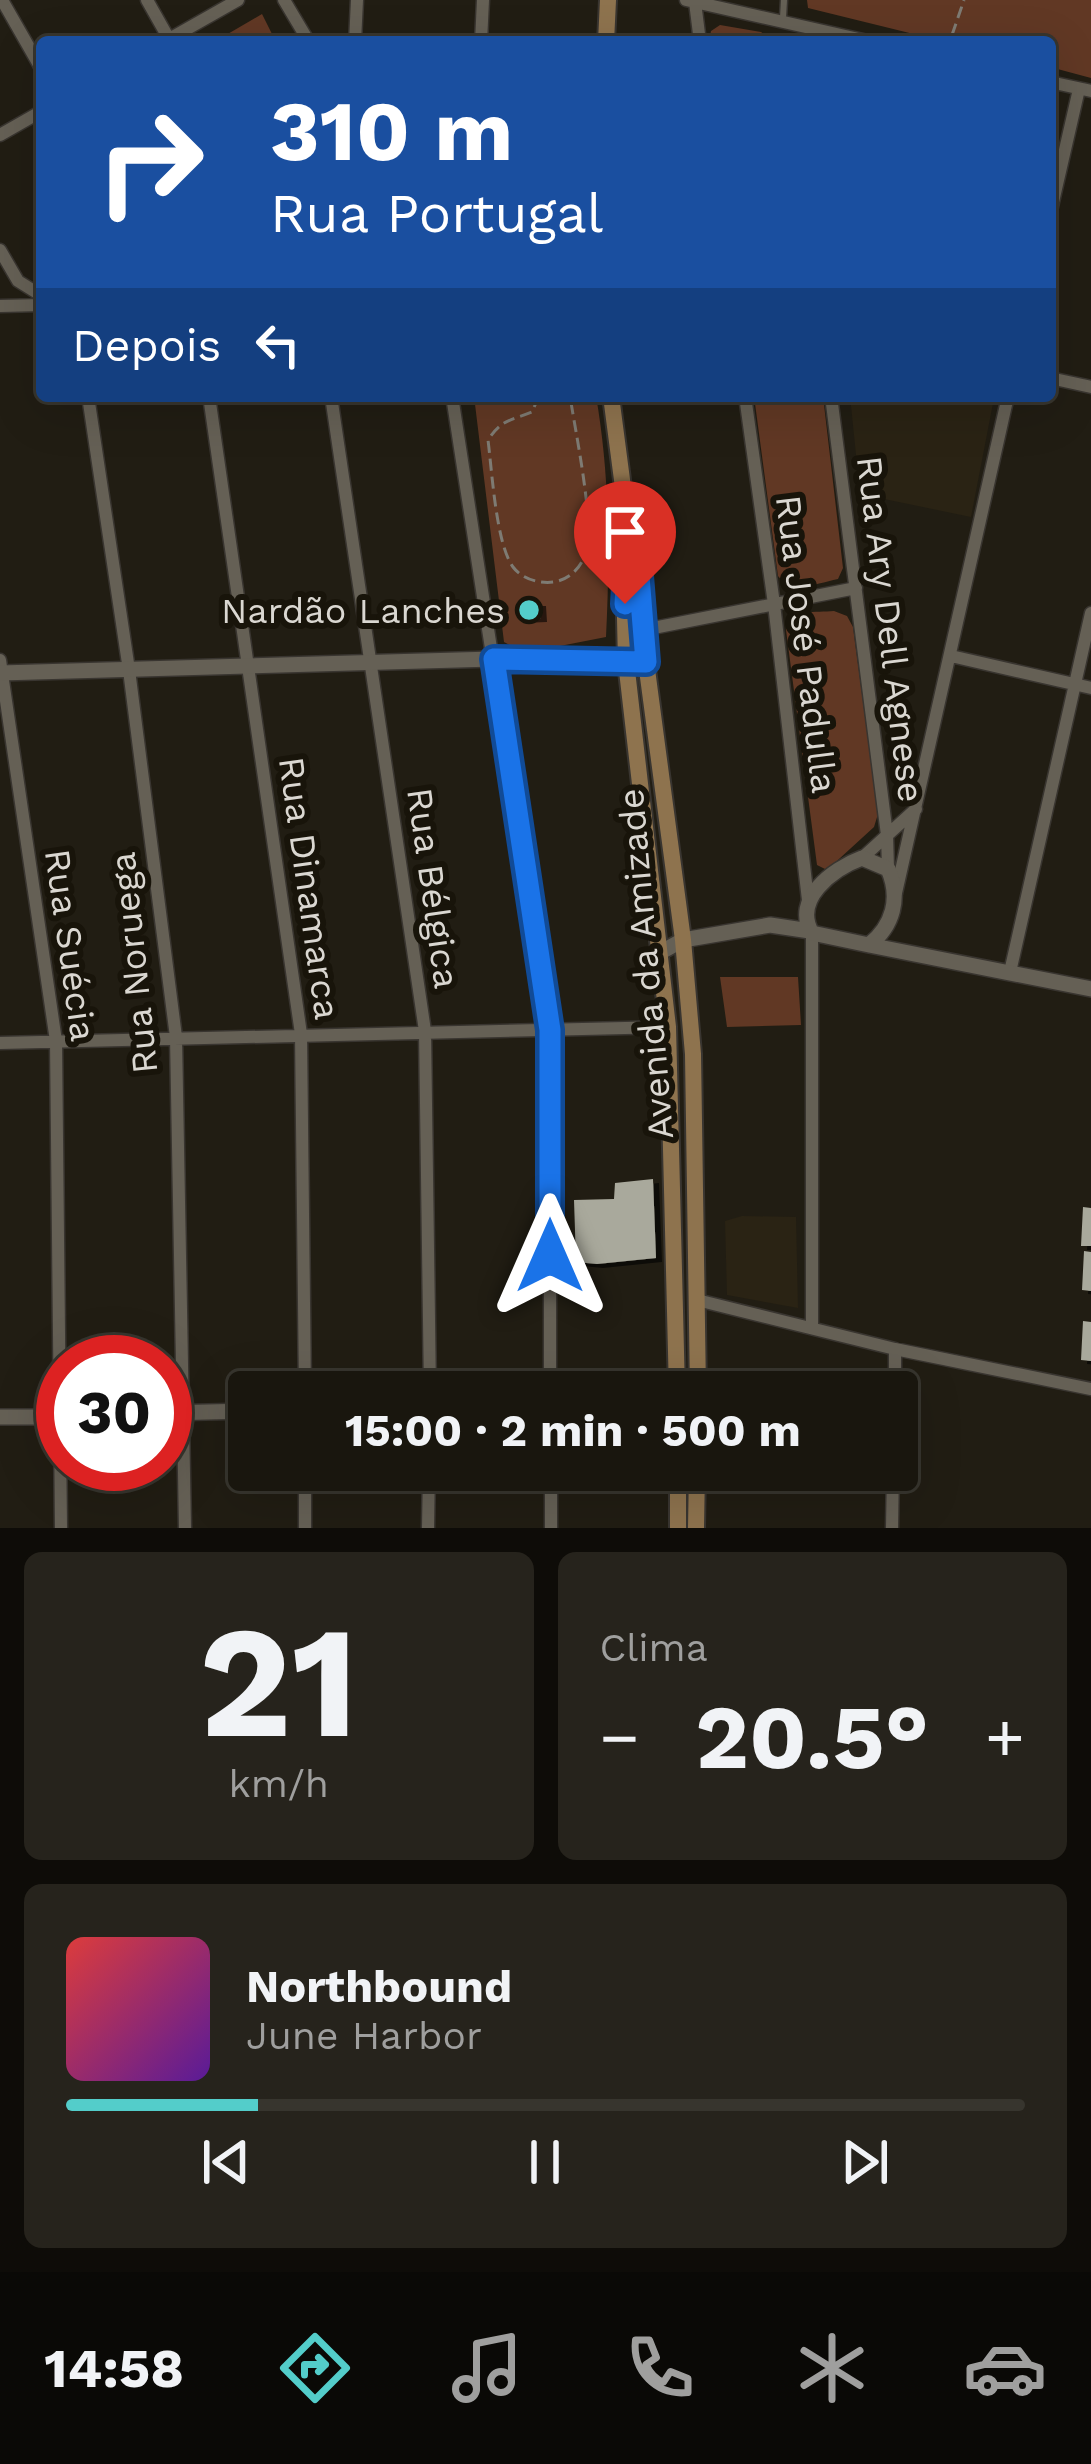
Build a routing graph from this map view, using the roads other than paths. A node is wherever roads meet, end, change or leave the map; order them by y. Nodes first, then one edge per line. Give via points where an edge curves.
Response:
1 (2, 0) edge
2 (147, 0) edge
3 (238, 0) edge
4 (284, 0) edge
5 (357, 0) edge
6 (483, 0) edge
7 (608, 0) edge
8 (784, 0) edge
9 (690, 1) edge
10 (710, 3) edge
11 (782, 22) junction
12 (164, 36) edge
13 (173, 36) edge
14 (305, 36) edge
15 (354, 36) edge
16 (481, 36) edge
17 (605, 36) edge
18 (699, 36) edge
19 (784, 36) edge
20 (845, 36) edge
21 (36, 60) edge
22 (1085, 90) edge
23 (36, 114) edge
24 (0, 135) edge
25 (1056, 194) edge
26 (0, 250) edge
27 (36, 296) edge
28 (36, 302) edge
29 (0, 306) edge
30 (1056, 379) edge
31 (1091, 387) edge
32 (89, 402) edge
33 (210, 402) edge
34 (332, 402) edge
35 (453, 402) edge
36 (612, 402) edge
37 (746, 402) edge
38 (832, 402) edge
39 (1007, 402) edge
40 (856, 588) junction
41 (774, 604) junction
42 (1091, 613) edge
43 (634, 631) junction
44 (951, 656) junction
45 (494, 659) junction
46 (626, 662) junction
47 (646, 662) junction
48 (370, 663) junction
49 (249, 667) junction
50 (1, 668) edge
51 (129, 670) junction
52 (1075, 684) junction
53 (1091, 688) edge
54 (917, 808) junction
55 (887, 835) junction
56 (862, 858) junction
57 (889, 869) junction
58 (896, 894) junction
59 (807, 903) junction
60 (890, 920) junction
61 (770, 925) junction
62 (811, 932) junction
63 (683, 940) junction
64 (869, 945) junction
65 (661, 952) junction
66 (916, 953) junction
67 (1010, 972) junction
68 (1091, 989) edge
69 (668, 1027) junction
70 (550, 1030) junction
71 (425, 1031) junction
72 (301, 1034) junction
73 (176, 1037) junction
74 (56, 1041) junction
75 (0, 1043) edge
76 (693, 1054) junction
77 (697, 1300) junction
78 (812, 1328) junction
79 (61, 1335) edge
80 (182, 1335) edge
81 (896, 1349) junction
82 (305, 1371) edge
83 (430, 1371) edge
84 (550, 1371) edge
85 (676, 1371) edge
86 (698, 1371) edge
87 (895, 1371) edge
88 (1091, 1389) edge
89 (228, 1411) edge
90 (192, 1412) edge
91 (36, 1417) edge
92 (0, 1418) edge
93 (61, 1491) edge
94 (185, 1491) edge
95 (305, 1491) edge
96 (429, 1491) edge
97 (550, 1491) edge
98 (678, 1491) edge
99 (697, 1491) edge
100 (893, 1491) edge
101 (61, 1528) edge
102 (185, 1528) edge
103 (304, 1528) edge
104 (428, 1528) edge
105 (551, 1528) edge
106 (678, 1528) edge
107 (696, 1528) edge
108 (892, 1528) edge

1 - 21 street
2 - 12 street
3 - 13 street
4 - 14 street
5 - 15 street
6 - 16 street
7 - 17 main road
8 - 11 lane
9 - 10 street
9 - 18 street
10 - 11 street
11 - 19 street
11 - 20 street
22 - 25 street
23 - 24 street
26 - 27 street
28 - 29 street
30 - 31 street
32 - 51 street, Rua Noruega
33 - 49 street, Rua Dinamarca
34 - 48 street, Rua Bélgica
35 - 45 street
36 - 43 main road, Avenida da Amizade via 639,576
37 - 41 street, Rua José Padulla
38 - 40 street, Rua Ary Dell Agnese
39 - 44 street
40 - 41 street
40 - 55 street, Rua Ary Dell Agnese
41 - 43 street
41 - 59 street, Rua José Padulla
42 - 52 street
43 - 46 main road, Avenida da Amizade
43 - 47 main road, Avenida da Amizade
44 - 52 street
44 - 54 street
45 - 46 street
45 - 48 street
45 - 70 street
46 - 47 street
46 - 65 main road, Avenida da Amizade
47 - 63 main road, Avenida da Amizade
48 - 49 street
48 - 71 street, Rua Bélgica
49 - 51 street
49 - 72 street, Rua Dinamarca
50 - 51 street
50 - 74 street, Rua Suécia
51 - 73 street, Rua Noruega
52 - 53 street
52 - 67 street
54 - 55 street
54 - 58 street
55 - 56 street
55 - 57 street, Rua Ary Dell Agnese
56 - 57 street
56 - 59 street
57 - 58 street
58 - 60 street
59 - 61 street
59 - 62 street
60 - 64 street
60 - 66 street
61 - 62 street
61 - 63 street
62 - 64 street
62 - 78 street
63 - 65 street
63 - 76 main road, Avenida da Amizade
64 - 66 street
65 - 69 main road, Avenida da Amizade
66 - 67 street
67 - 68 street
69 - 70 street
69 - 76 main road via 682,1030
69 - 85 main road, Avenida da Amizade
70 - 71 street
70 - 84 street
71 - 72 street
71 - 83 street, Rua Bélgica
72 - 73 street
72 - 82 street, Rua Dinamarca
73 - 74 street
73 - 80 street, Rua Noruega
74 - 75 street
74 - 79 street, Rua Suécia
76 - 77 main road, Avenida da Amizade
77 - 78 street
77 - 86 main road, Avenida da Amizade
78 - 81 street
81 - 87 street
81 - 88 street
89 - 90 street
91 - 92 street
93 - 101 street, Rua Suécia
94 - 102 street, Rua Noruega
95 - 103 street
96 - 104 street
97 - 105 street
98 - 106 main road
99 - 107 main road
100 - 108 street

